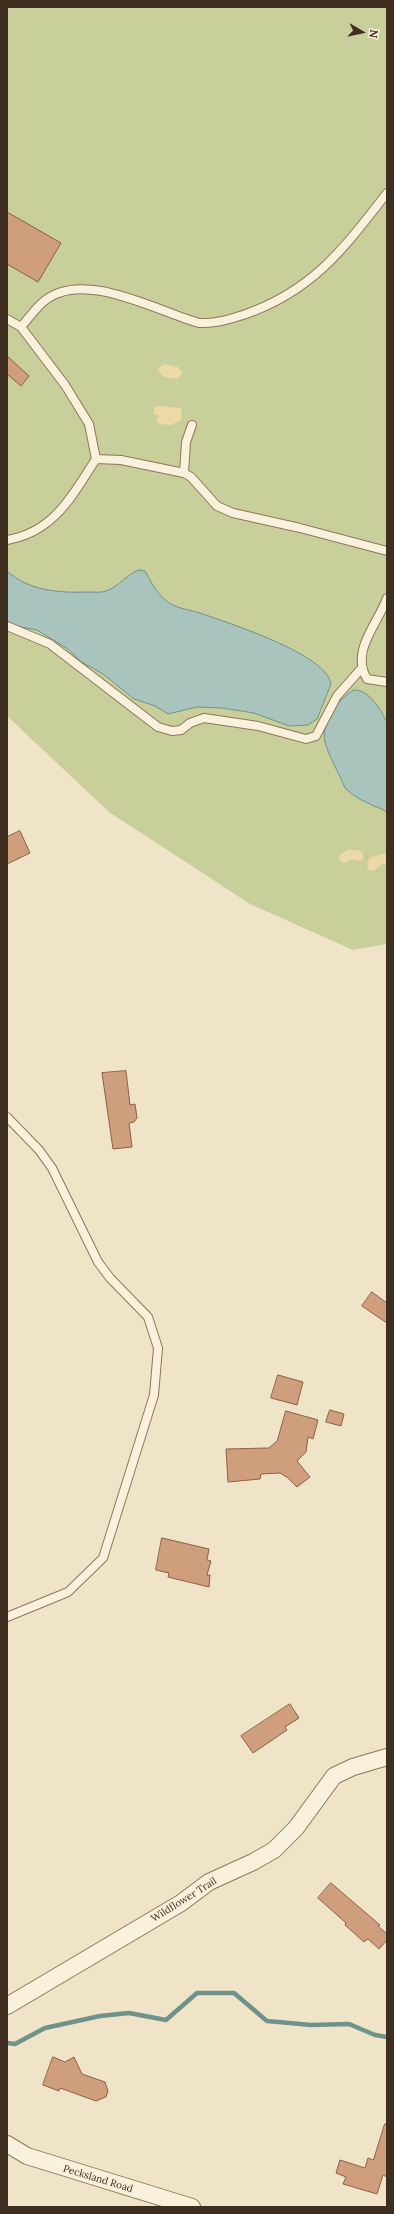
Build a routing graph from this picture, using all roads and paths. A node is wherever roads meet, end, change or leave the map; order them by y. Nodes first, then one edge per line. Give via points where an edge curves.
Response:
1 (387, 193) edge
2 (7, 320) edge
3 (21, 328) junction
4 (192, 425) dead end
5 (96, 459) junction
6 (184, 473) junction
7 (7, 540) edge
8 (387, 551) edge
9 (387, 598) edge
10 (7, 626) edge
11 (361, 669) junction
12 (387, 682) edge
13 (7, 1117) edge
14 (7, 1617) edge
15 (387, 1757) edge
16 (7, 2006) edge
17 (7, 2144) edge
18 (192, 2207) edge

1 - 3 lane via 319,273 269,306 214,324 199,323 95,289 67,290 44,301
2 - 3 lane
3 - 5 lane via 65,385 89,424
4 - 6 lane via 186,442
5 - 6 lane via 121,460
5 - 7 lane via 63,508 44,527 20,538
6 - 8 lane via 191,477 217,506 233,513
9 - 11 lane via 365,641
10 - 11 lane via 50,644 158,727 172,731 181,730 190,723 204,718 258,726 306,739 316,736 337,696
11 - 12 lane via 367,679
13 - 14 lane via 39,1150 52,1168 98,1262 148,1317 158,1348 154,1395 103,1558 68,1592
15 - 16 street, Wildflower Trail via 353,1767 334,1776 296,1828 274,1850 209,1882 181,1903
17 - 18 street, Pecksland Road via 27,2156

